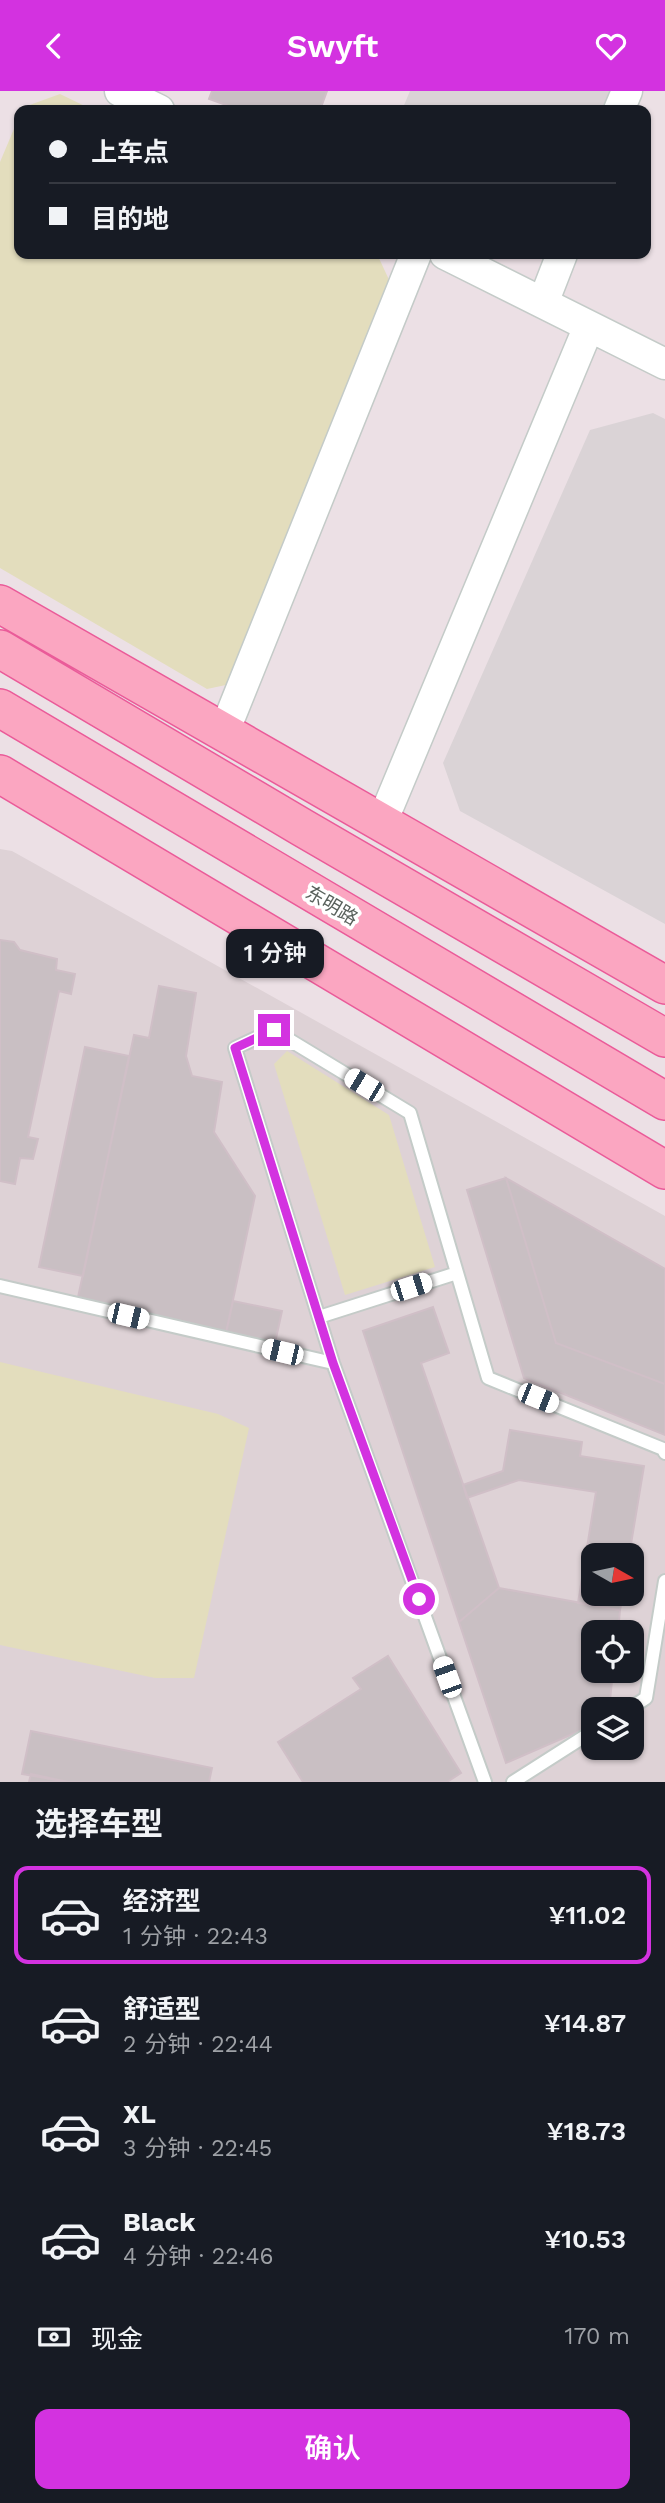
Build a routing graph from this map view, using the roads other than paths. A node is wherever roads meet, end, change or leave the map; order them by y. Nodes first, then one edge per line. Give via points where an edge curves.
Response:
1 (120, 91) edge
2 (149, 105) edge
3 (413, 259) edge
4 (455, 259) edge
5 (560, 259) edge
6 (543, 303) junction
7 (589, 326) junction
8 (665, 364) edge
9 (0, 604) edge
10 (0, 649) edge
11 (0, 708) edge
12 (224, 732) junction
13 (0, 773) edge
14 (382, 822) junction
15 (665, 985) edge
16 (665, 1038) edge
17 (665, 1101) edge
18 (665, 1170) edge
19 (457, 1273) junction
20 (0, 1286) edge
21 (319, 1317) junction
22 (333, 1363) junction
23 (665, 1453) edge
24 (665, 1581) edge
25 (644, 1699) edge
26 (581, 1739) edge
27 (485, 1782) edge
28 (513, 1782) edge

1 - 2 street
3 - 12 street
4 - 6 street
5 - 6 street
6 - 7 street
7 - 8 street
7 - 14 street
9 - 12 main road
10 - 16 main road
11 - 17 main road, 东明路
12 - 14 main road
13 - 18 main road
14 - 15 main road
19 - 21 lane
19 - 21 lane via 410,1112 274,1030 235,1048
19 - 23 lane via 488,1378
20 - 22 lane
21 - 22 lane
22 - 27 lane
24 - 25 lane
26 - 28 lane

